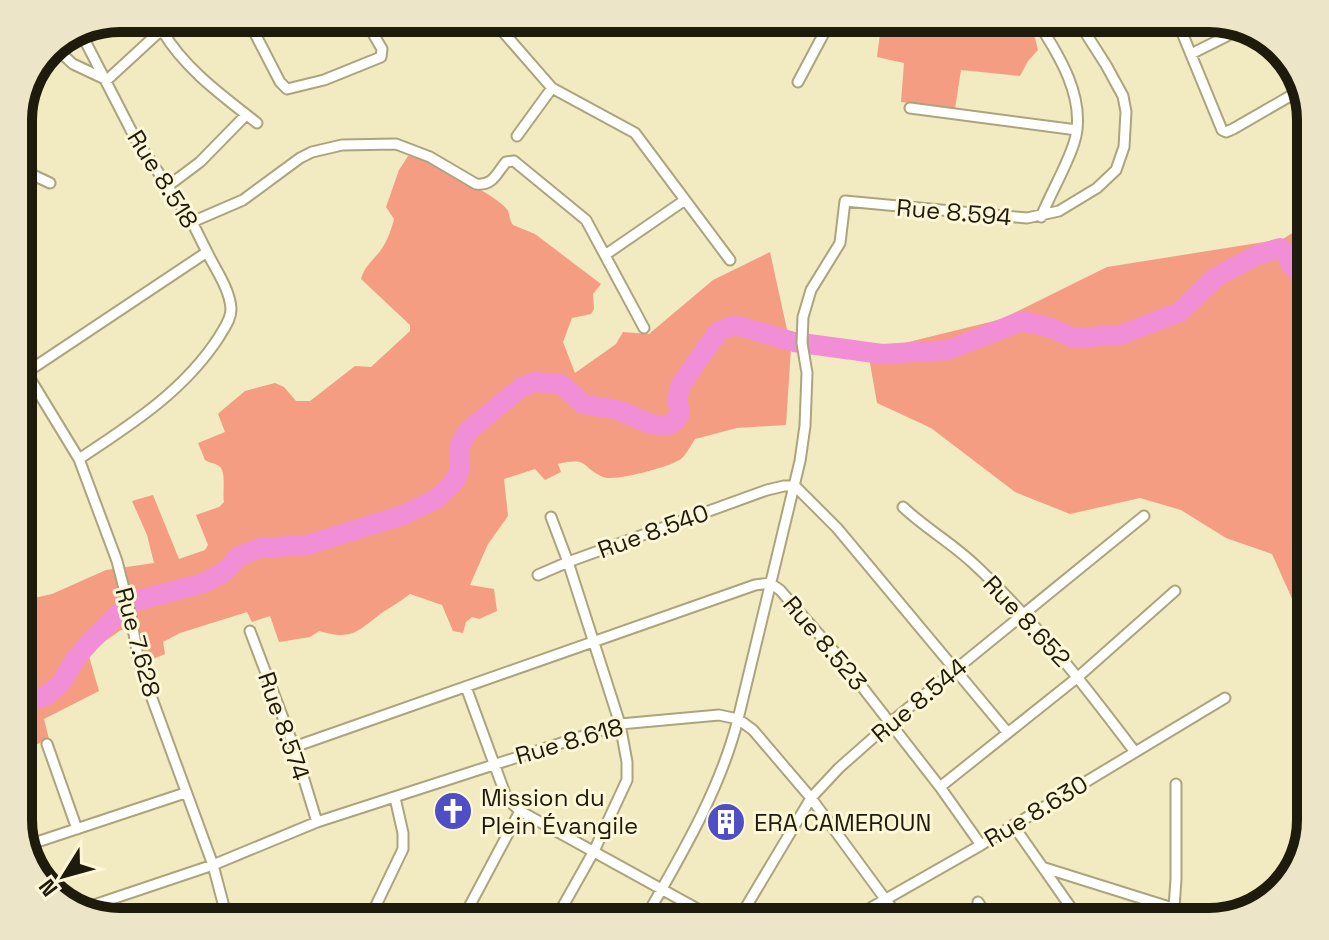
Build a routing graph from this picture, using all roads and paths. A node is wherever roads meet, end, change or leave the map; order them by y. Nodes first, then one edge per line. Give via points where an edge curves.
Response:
1 (163, 32) joint
2 (254, 32) edge
3 (372, 32) edge
4 (503, 32) edge
5 (825, 32) edge
6 (1044, 32) edge
7 (1085, 32) edge
8 (1182, 32) edge
9 (1229, 35) edge
10 (85, 40) edge
11 (62, 54) edge
12 (1191, 54) junction
13 (107, 80) junction
14 (798, 82) dead end
15 (549, 85) junction
16 (1293, 94) edge
17 (910, 108) dead end
18 (246, 115) junction
19 (257, 123) dead end
20 (1077, 130) junction
21 (517, 136) dead end
22 (32, 175) edge
23 (50, 183) dead end
24 (168, 186) junction
25 (685, 200) junction
26 (1041, 217) junction
27 (192, 222) junction
28 (207, 252) junction
29 (605, 255) junction
30 (730, 260) dead end
31 (644, 328) dead end
32 (32, 368) edge
33 (32, 390) edge
34 (79, 459) junction
35 (795, 486) junction
36 (903, 507) dead end
37 (1144, 516) dead end
38 (551, 517) dead end
39 (568, 562) junction
40 (538, 575) dead end
41 (770, 583) junction
42 (1175, 591) dead end
43 (1024, 614) junction
44 (250, 631) dead end
45 (594, 641) junction
46 (955, 670) junction
47 (1078, 677) junction
48 (466, 687) junction
49 (1225, 698) dead end
50 (738, 719) junction
51 (891, 722) junction
52 (620, 724) junction
53 (1008, 733) junction
54 (47, 744) dead end
55 (294, 747) junction
56 (1135, 752) junction
57 (493, 764) junction
58 (1176, 784) dead end
59 (940, 787) junction
60 (185, 793) junction
61 (395, 798) junction
62 (811, 798) junction
63 (520, 811) junction
64 (317, 822) junction
65 (1013, 825) junction
66 (77, 829) junction
67 (35, 843) edge
68 (981, 845) junction
69 (594, 851) junction
70 (213, 865) junction
71 (1045, 868) junction
72 (663, 888) junction
73 (885, 901) junction
74 (978, 902) dead end
75 (96, 904) edge
76 (224, 908) edge
77 (375, 908) edge
78 (468, 908) edge
79 (562, 908) edge
80 (651, 908) edge
81 (697, 908) edge
82 (745, 908) edge
83 (872, 908) edge
84 (891, 908) edge
85 (982, 908) edge
86 (1072, 908) edge
87 (1174, 908) joint

1 - 13 street
1 - 18 street via 176,53
2 - 3 street via 287,89 381,57
4 - 15 street
5 - 14 street
6 - 20 street via 1074,95
7 - 26 street, Rue 8.594 via 1123,96 1124,147 1116,170 1097,188
8 - 12 street
9 - 12 street
10 - 13 street, Rue 8.518
11 - 13 street
12 - 16 street via 1226,132
13 - 24 street, Rue 8.518 via 135,138
15 - 21 street
15 - 25 street via 635,133
17 - 20 street
18 - 19 street
18 - 24 street
20 - 26 street
22 - 23 street
24 - 27 street, Rue 8.518
25 - 29 street
25 - 30 street
26 - 35 street, Rue 8.594 via 845,201 840,243 811,290 803,317 805,426
27 - 28 street, Rue 8.518
27 - 29 street via 243,200 312,152 342,145 396,144 476,184 492,182 506,162 514,161 586,220
28 - 32 street, Rue 8.518
28 - 34 street via 228,296 229,320 205,358 168,396
29 - 31 street
33 - 34 street, Rue 7.628
34 - 60 street, Rue 7.628 via 117,561 139,663
35 - 39 street, Rue 8.540 via 767,490
35 - 41 street
35 - 46 street via 837,528
36 - 43 street, Rue 8.652 via 964,555
37 - 43 street, Rue 8.544
38 - 39 street
39 - 40 street
39 - 45 street, Rue 8.540
41 - 45 street, Rue 8.523
41 - 50 street
41 - 51 street, Rue 8.523
42 - 47 street
43 - 46 street, Rue 8.544
43 - 47 street, Rue 8.652
44 - 55 street, Rue 8.574
45 - 48 street, Rue 8.523
45 - 52 street, Rue 8.540
46 - 51 street, Rue 8.544
46 - 53 street
47 - 53 street
47 - 56 street, Rue 8.652
48 - 55 street, Rue 8.523
48 - 57 street
49 - 56 street, Rue 8.630
50 - 52 street, Rue 8.618 via 719,715
50 - 62 street
50 - 72 street via 709,801
51 - 59 street, Rue 8.523
51 - 62 street, Rue 8.544
52 - 57 street, Rue 8.618
52 - 69 street, Rue 8.540 via 627,780
53 - 59 street
54 - 66 street
55 - 64 street, Rue 8.574
56 - 65 street, Rue 8.630
57 - 61 street, Rue 8.618
57 - 63 street via 507,799
58 - 87 street
59 - 68 street, Rue 8.523
60 - 66 street
60 - 70 street, Rue 7.628
61 - 64 street, Rue 8.618
61 - 77 street via 403,849
62 - 73 street
62 - 82 street, Rue 8.544
63 - 69 street
63 - 78 street
64 - 70 street, Rue 8.618
65 - 68 street, Rue 8.630
65 - 71 street
66 - 67 street
68 - 73 street, Rue 8.630
69 - 72 street
69 - 79 street, Rue 8.540
70 - 75 street, Rue 8.618
70 - 76 street, Rue 7.628
71 - 86 street
71 - 87 street
72 - 80 street
72 - 81 street
73 - 83 street, Rue 8.630
73 - 84 street
74 - 85 street

